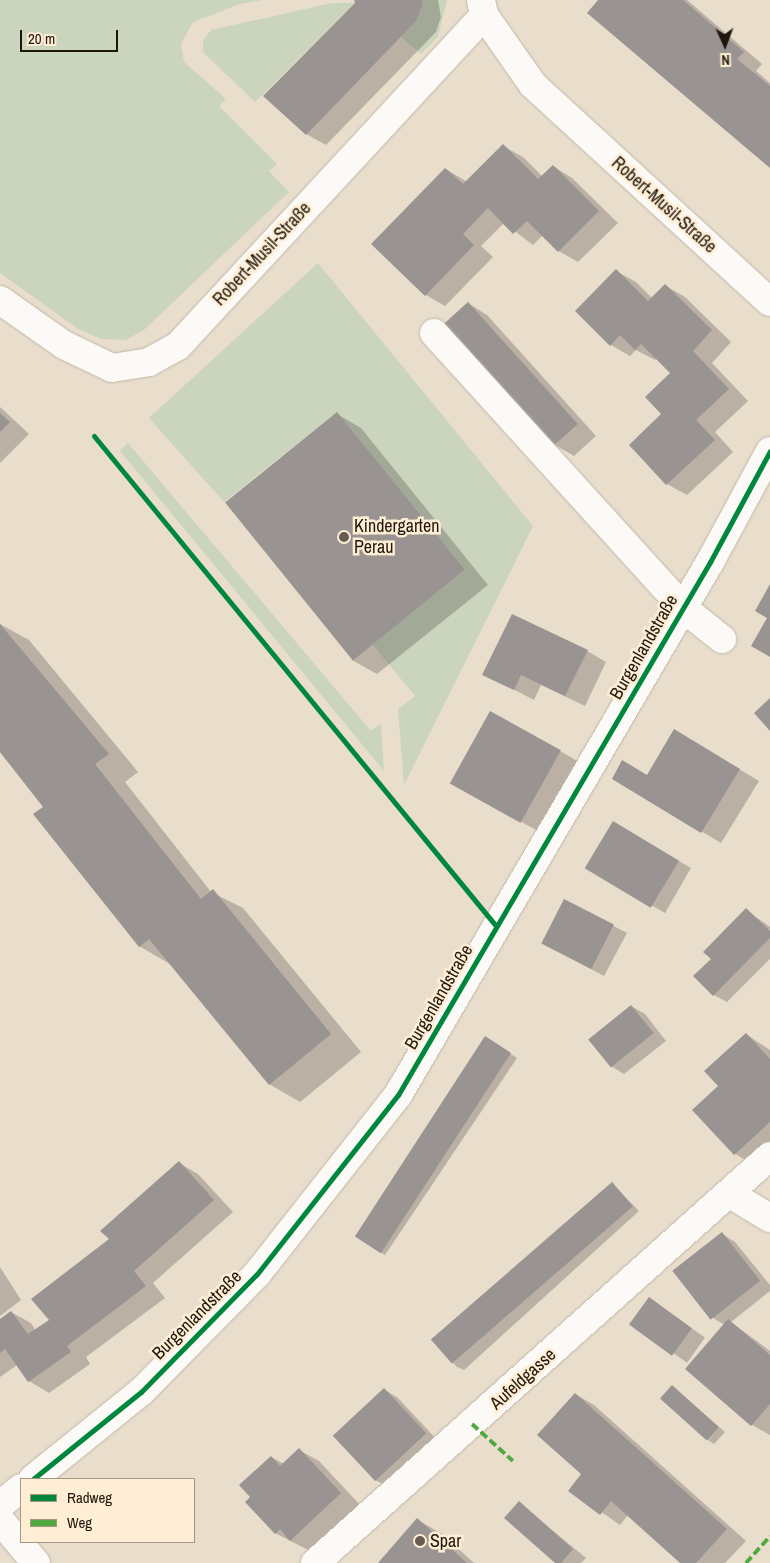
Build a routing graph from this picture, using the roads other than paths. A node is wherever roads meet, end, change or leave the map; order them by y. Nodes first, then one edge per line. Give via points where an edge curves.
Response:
1 (483, 8) edge
2 (0, 300) edge
3 (770, 302) edge
4 (434, 333) dead end
5 (770, 451) edge
6 (683, 608) junction
7 (722, 639) dead end
8 (770, 1156) edge
9 (730, 1194) junction
10 (770, 1218) edge
11 (34, 1478) edge
12 (20, 1489) edge
13 (0, 1505) edge
14 (0, 1520) edge
15 (36, 1563) edge
16 (315, 1563) edge

1 - 2 street, Robert-Musil-Straße via 178,346 149,362 112,368 64,345
1 - 3 street, Robert-Musil-Straße via 533,85
4 - 6 street
5 - 6 street, Burgenlandstraße
6 - 7 street
6 - 11 street, Burgenlandstraße via 398,1095 257,1274 141,1392
8 - 9 street, Aufeldgasse
9 - 10 street
9 - 16 street, Aufeldgasse
12 - 13 street
14 - 15 street

